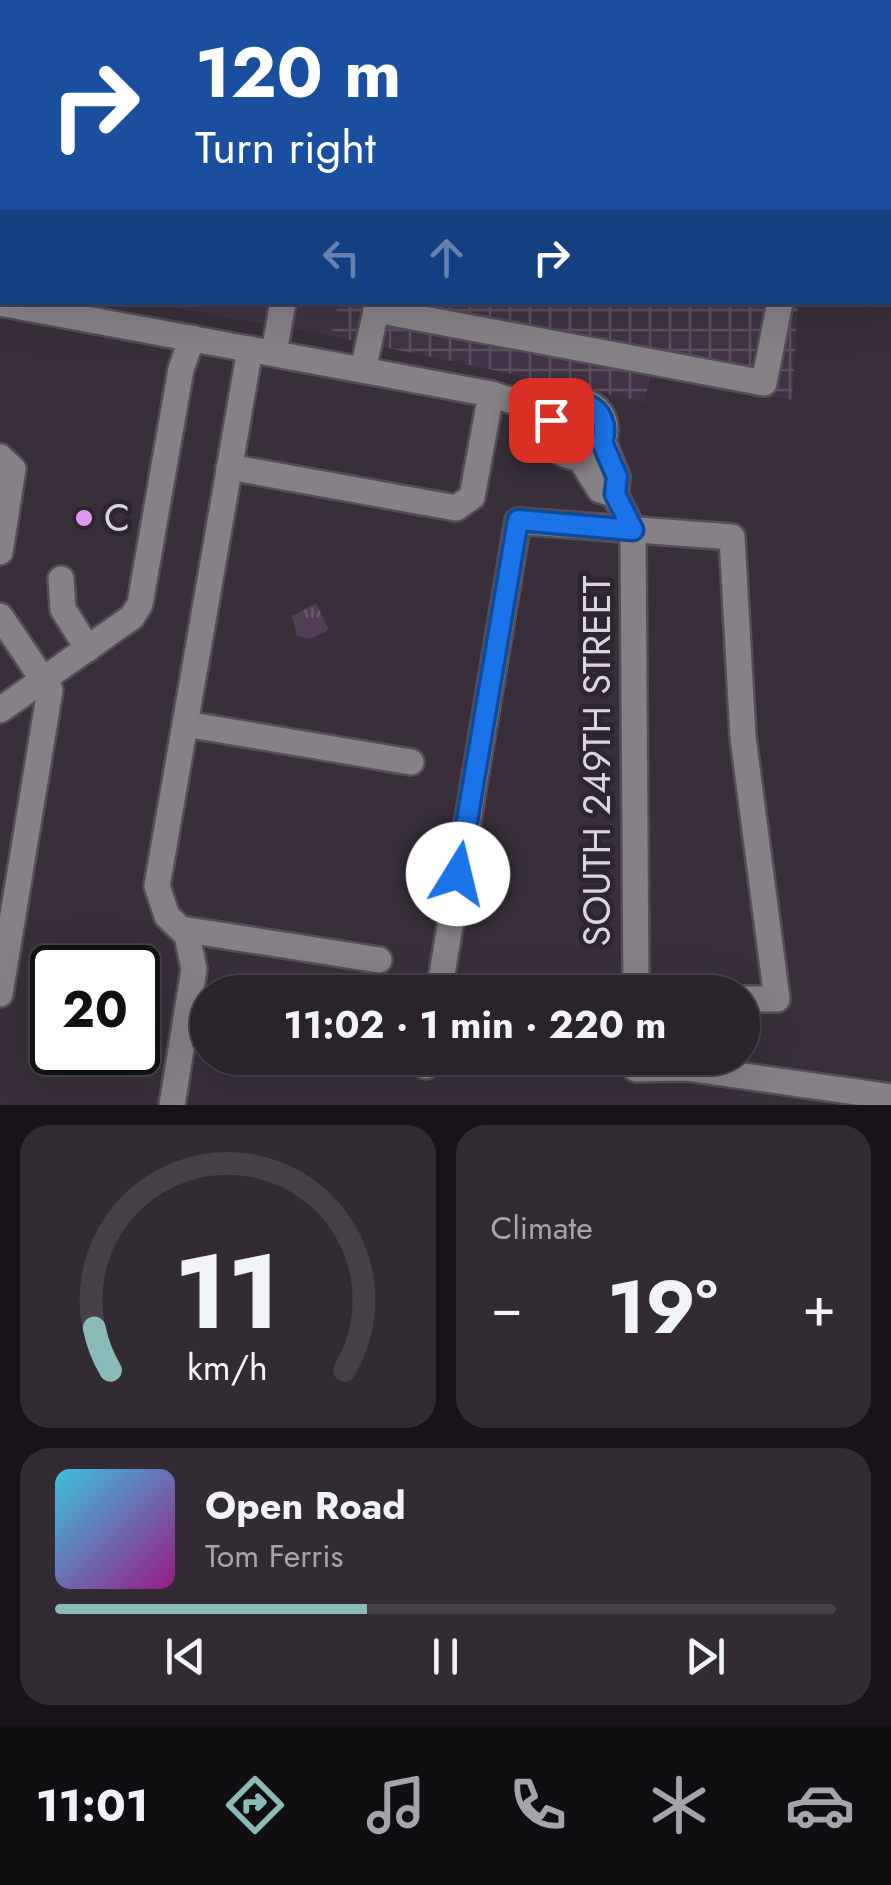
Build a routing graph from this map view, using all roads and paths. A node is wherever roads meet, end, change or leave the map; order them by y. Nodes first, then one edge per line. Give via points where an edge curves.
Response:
1 (26, 305) edge
2 (283, 305) edge
3 (779, 305) edge
4 (377, 306) edge
5 (83, 310) edge
6 (192, 338) junction
7 (262, 351) junction
8 (363, 370) junction
9 (492, 394) junction
10 (551, 420) junction
11 (602, 442) junction
12 (0, 457) edge
13 (580, 458) junction
14 (230, 466) junction
15 (615, 494) junction
16 (633, 530) junction
17 (0, 552) edge
18 (60, 580) dead end
19 (0, 616) edge
20 (88, 649) junction
21 (46, 680) junction
22 (0, 710) edge
23 (185, 724) junction
24 (411, 762) dead end
25 (181, 929) junction
26 (379, 960) dead end
27 (441, 975) edge
28 (636, 975) edge
29 (0, 994) edge
30 (760, 998) edge
31 (737, 1075) edge
32 (891, 1096) edge
33 (172, 1105) edge

1 - 5 street
2 - 7 street
3 - 4 street via 764,383
4 - 8 street
5 - 6 street
6 - 7 street
6 - 20 street via 181,368 140,604
7 - 8 street
7 - 14 street
8 - 9 street
9 - 10 street
9 - 14 street via 472,497 456,508
10 - 11 street via 570,402 588,404 602,415
10 - 13 street via 555,447
11 - 13 street
11 - 15 street via 617,477
12 - 17 street via 13,469
13 - 15 street via 600,490
14 - 23 street
15 - 16 street
16 - 27 street via 518,520
16 - 28 street, SOUTH 249TH STREET
16 - 30 street via 732,537 743,737 777,998
18 - 20 street via 63,609
19 - 21 street
20 - 21 street
21 - 22 street
21 - 29 street via 50,690
23 - 24 street
23 - 25 street via 158,886 167,916
25 - 26 street
25 - 33 street via 194,970
31 - 32 street

